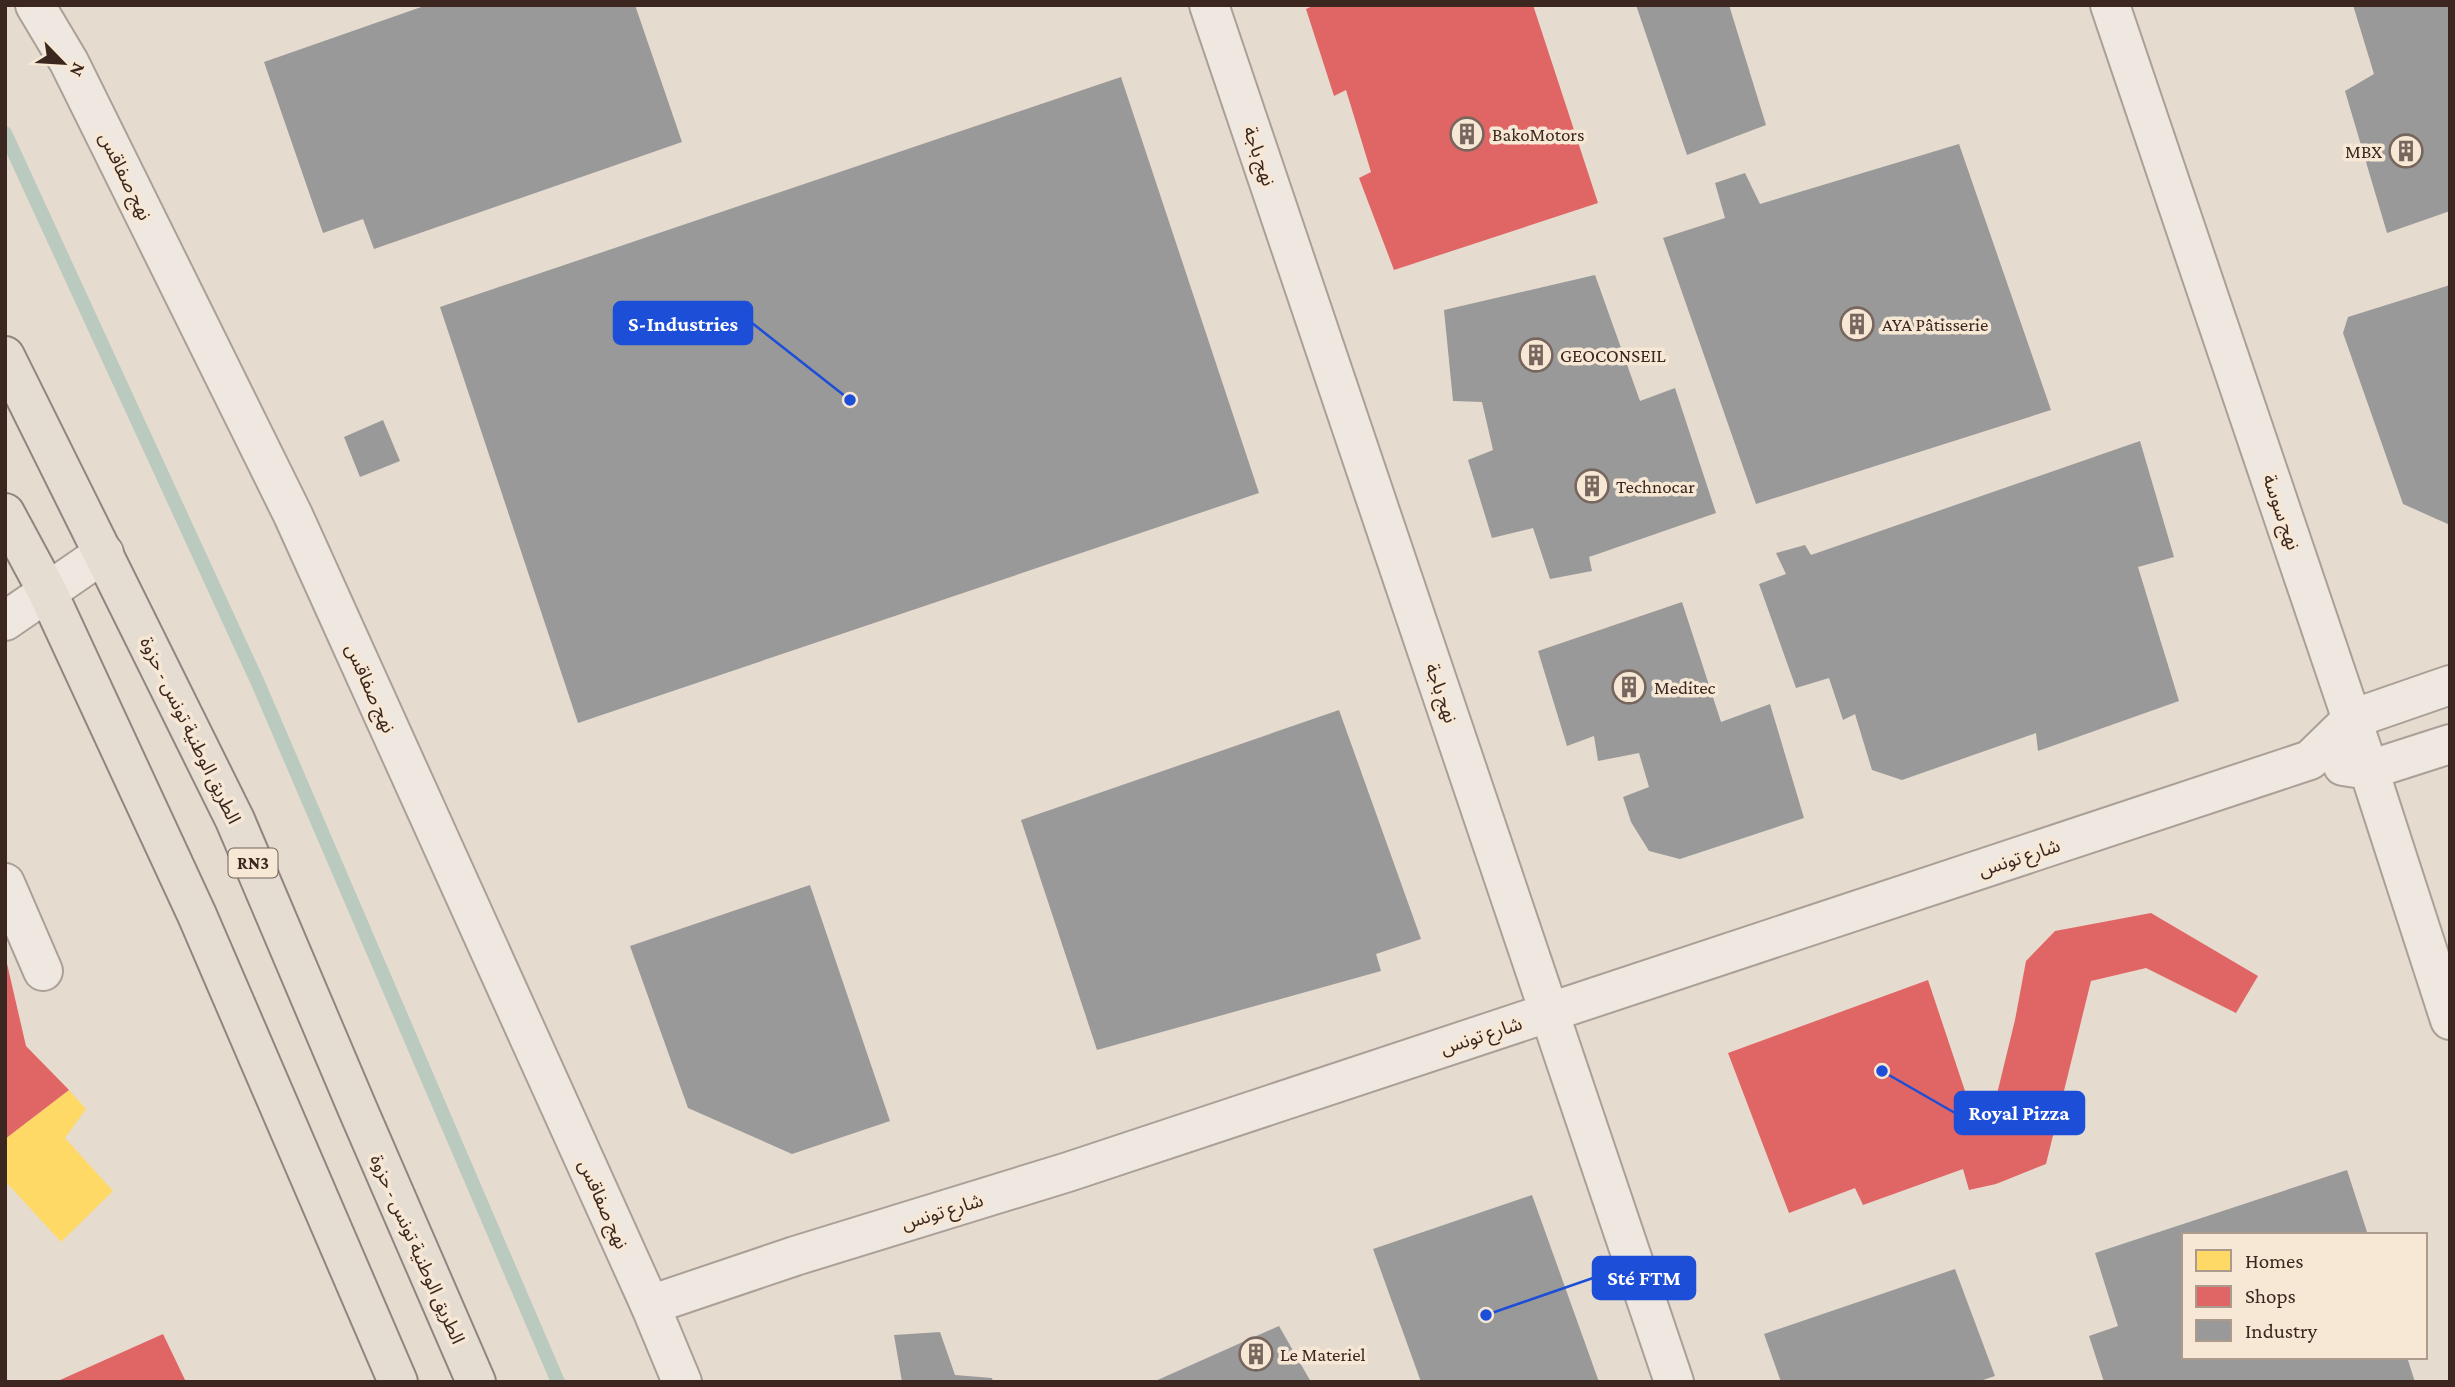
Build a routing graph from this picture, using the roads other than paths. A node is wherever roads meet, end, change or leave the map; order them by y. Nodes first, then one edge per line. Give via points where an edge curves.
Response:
1 (35, 5) edge
2 (1209, 5) edge
3 (2110, 5) edge
4 (5, 356) edge
5 (5, 513) edge
6 (104, 554) junction
7 (47, 591) junction
8 (5, 621) edge
9 (2450, 685) edge
10 (2352, 719) junction
11 (2450, 744) edge
12 (2310, 760) junction
13 (2369, 770) junction
14 (5, 883) edge
15 (43, 971) dead end
16 (1550, 1013) junction
17 (2450, 1020) edge
18 (650, 1305) junction
19 (398, 1382) edge
20 (476, 1382) edge
21 (682, 1382) edge
22 (1674, 1382) edge

1 - 18 street, نهج صفاقس via 69,62 293,515
2 - 16 street, نهج باجة
3 - 10 street, نهج سوسة
4 - 6 main road, الطريق الوطنية تونس - حزوة / RN3
5 - 7 main road
6 - 7 street
6 - 20 main road, الطريق الوطنية تونس - حزوة / RN3 via 235,820
7 - 8 street
7 - 19 main road via 197,915
9 - 10 street
10 - 12 street
10 - 13 street, نهج سوسة
11 - 13 street
12 - 13 street
12 - 16 street, شارع تونس
13 - 17 street, نهج سوسة
14 - 15 street
16 - 18 street, شارع تونس
16 - 22 street, نهج باجة
18 - 21 street, نهج صفاقس

